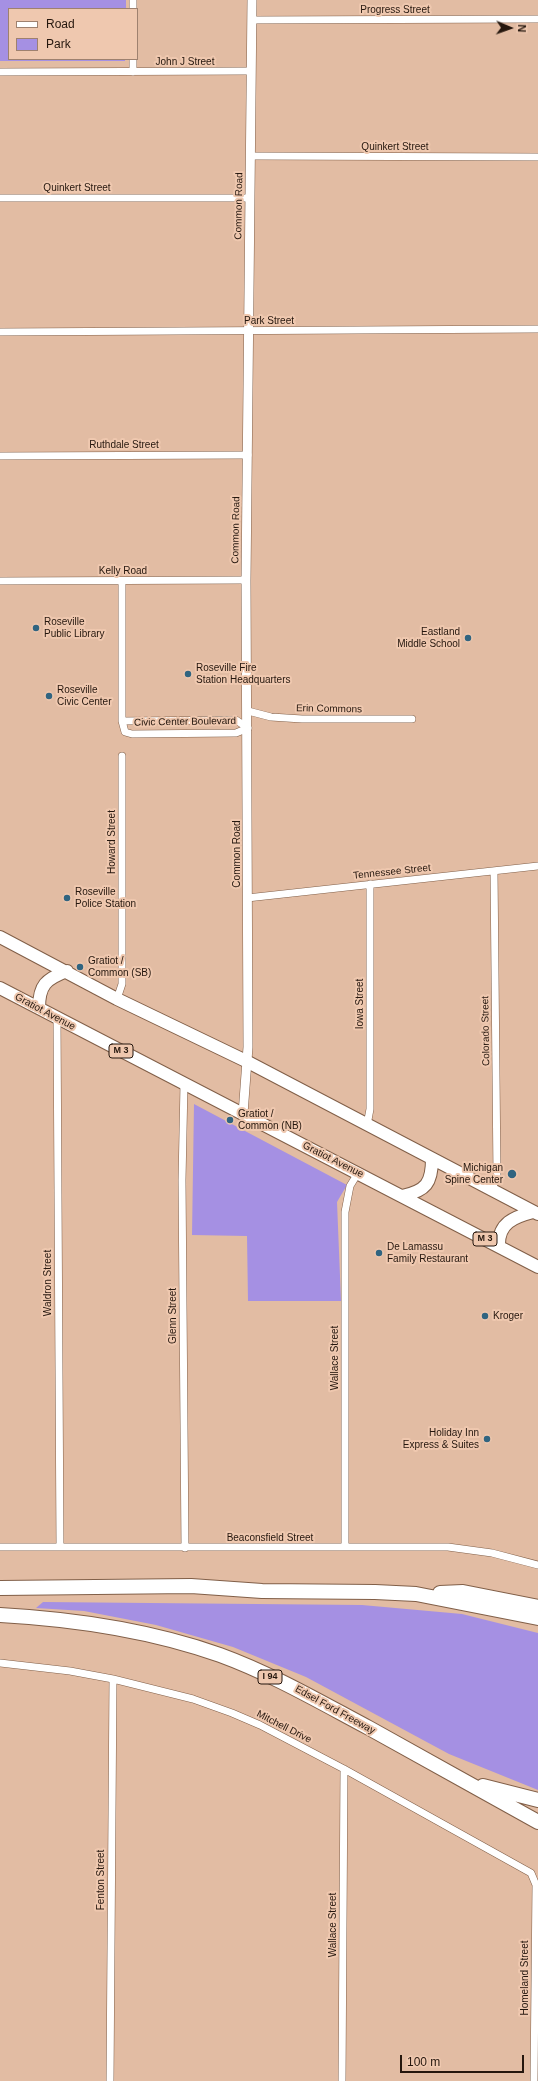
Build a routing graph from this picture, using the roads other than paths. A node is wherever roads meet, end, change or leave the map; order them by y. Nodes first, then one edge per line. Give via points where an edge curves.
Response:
1 (252, 0) edge
2 (538, 19) edge
3 (252, 20) junction
4 (133, 60) edge
5 (251, 71) junction
6 (0, 72) edge
7 (133, 72) junction
8 (252, 156) junction
9 (538, 157) edge
10 (0, 198) edge
11 (250, 198) junction
12 (538, 329) edge
13 (249, 331) junction
14 (0, 332) edge
15 (248, 455) junction
16 (0, 456) edge
17 (246, 580) junction
18 (0, 581) edge
19 (122, 581) junction
20 (248, 711) junction
21 (412, 719) dead end
22 (122, 720) junction
23 (248, 728) junction
24 (122, 756) dead end
25 (538, 866) edge
26 (494, 871) junction
27 (370, 884) junction
28 (247, 898) junction
29 (0, 937) edge
30 (67, 972) junction
31 (0, 988) edge
32 (117, 999) junction
33 (39, 1008) junction
34 (57, 1018) junction
35 (246, 1061) junction
36 (184, 1084) junction
37 (243, 1114) junction
38 (367, 1124) junction
39 (432, 1159) junction
40 (358, 1173) junction
41 (492, 1190) junction
42 (402, 1196) junction
43 (536, 1213) edge
44 (499, 1246) junction
45 (538, 1267) edge
46 (0, 1547) edge
47 (60, 1547) junction
48 (345, 1547) junction
49 (185, 1548) junction
50 (538, 1565) edge
51 (0, 1588) edge
52 (416, 1594) junction
53 (538, 1607) edge
54 (0, 1615) edge
55 (538, 1618) edge
56 (0, 1663) edge
57 (113, 1679) junction
58 (344, 1769) junction
59 (463, 1780) junction
60 (538, 1800) edge
61 (538, 1822) edge
62 (533, 1876) joint
63 (110, 2081) edge
64 (342, 2081) edge
65 (534, 2081) edge

1 - 3 street, Common Road
2 - 3 street, Progress Street
3 - 5 street, Common Road
4 - 7 street
5 - 7 street, John J Street
5 - 8 street, Common Road
6 - 7 street, John J Street
8 - 9 street, Quinkert Street
8 - 11 street, Common Road
10 - 11 street, Quinkert Street
11 - 13 street, Common Road
12 - 13 street, Park Street
13 - 14 street, Park Street
13 - 15 street, Common Road
15 - 16 street, Ruthdale Street
15 - 17 street, Common Road
17 - 19 street, Kelly Road
17 - 20 street, Common Road
18 - 19 street, Kelly Road
19 - 22 street
20 - 21 street, Erin Commons via 271,717 302,719
20 - 23 street, Common Road
22 - 23 street, Civic Center Boulevard via 236,720
22 - 23 street, Civic Center Boulevard via 125,732 132,734 236,733
23 - 28 street, Common Road
24 - 32 street, Howard Street via 122,984
25 - 26 street, Tennessee Street
26 - 27 street, Tennessee Street
26 - 41 street, Colorado Street via 497,1175
27 - 28 street, Tennessee Street
27 - 38 street, Iowa Street via 370,1109
28 - 35 street, Common Road
29 - 30 main road
30 - 32 main road
30 - 33 main road via 44,985 40,991
31 - 33 main road, Gratiot Avenue / M 3
32 - 35 main road
33 - 34 main road, Gratiot Avenue / M 3
34 - 36 main road, Gratiot Avenue / M 3
34 - 47 street, Waldron Street
35 - 37 street, Common Road
35 - 38 main road
36 - 37 main road, Gratiot Avenue / M 3
36 - 49 street, Glenn Street via 182,1188
37 - 40 main road, Gratiot Avenue / M 3
38 - 39 main road
39 - 41 main road
39 - 42 main road via 432,1170 427,1184 413,1194
40 - 42 main road, Gratiot Avenue / M 3
40 - 48 street, Wallace Street via 350,1186 345,1212
41 - 43 main road
42 - 44 main road, Gratiot Avenue / M 3
43 - 44 main road via 518,1216 505,1224 499,1234
44 - 45 main road, Gratiot Avenue / M 3
46 - 47 street, Beaconsfield Street
47 - 49 street, Beaconsfield Street
48 - 49 street, Beaconsfield Street
48 - 50 street, Beaconsfield Street via 448,1547 492,1553
51 - 52 highway via 191,1586 262,1591 330,1590
52 - 53 highway via 463,1592
52 - 55 highway
54 - 59 highway, Edsel Ford Freeway / I 94 via 59,1620 117,1630 167,1640 220,1655 291,1686
56 - 57 street, Mitchell Drive
57 - 58 street, Mitchell Drive via 193,1699 232,1713
57 - 63 street, Fenton Street
58 - 62 street, Mitchell Drive
58 - 64 street, Wallace Street
59 - 60 highway
59 - 61 highway, Edsel Ford Freeway / I 94
62 - 65 street, Homeland Street via 536,1885

